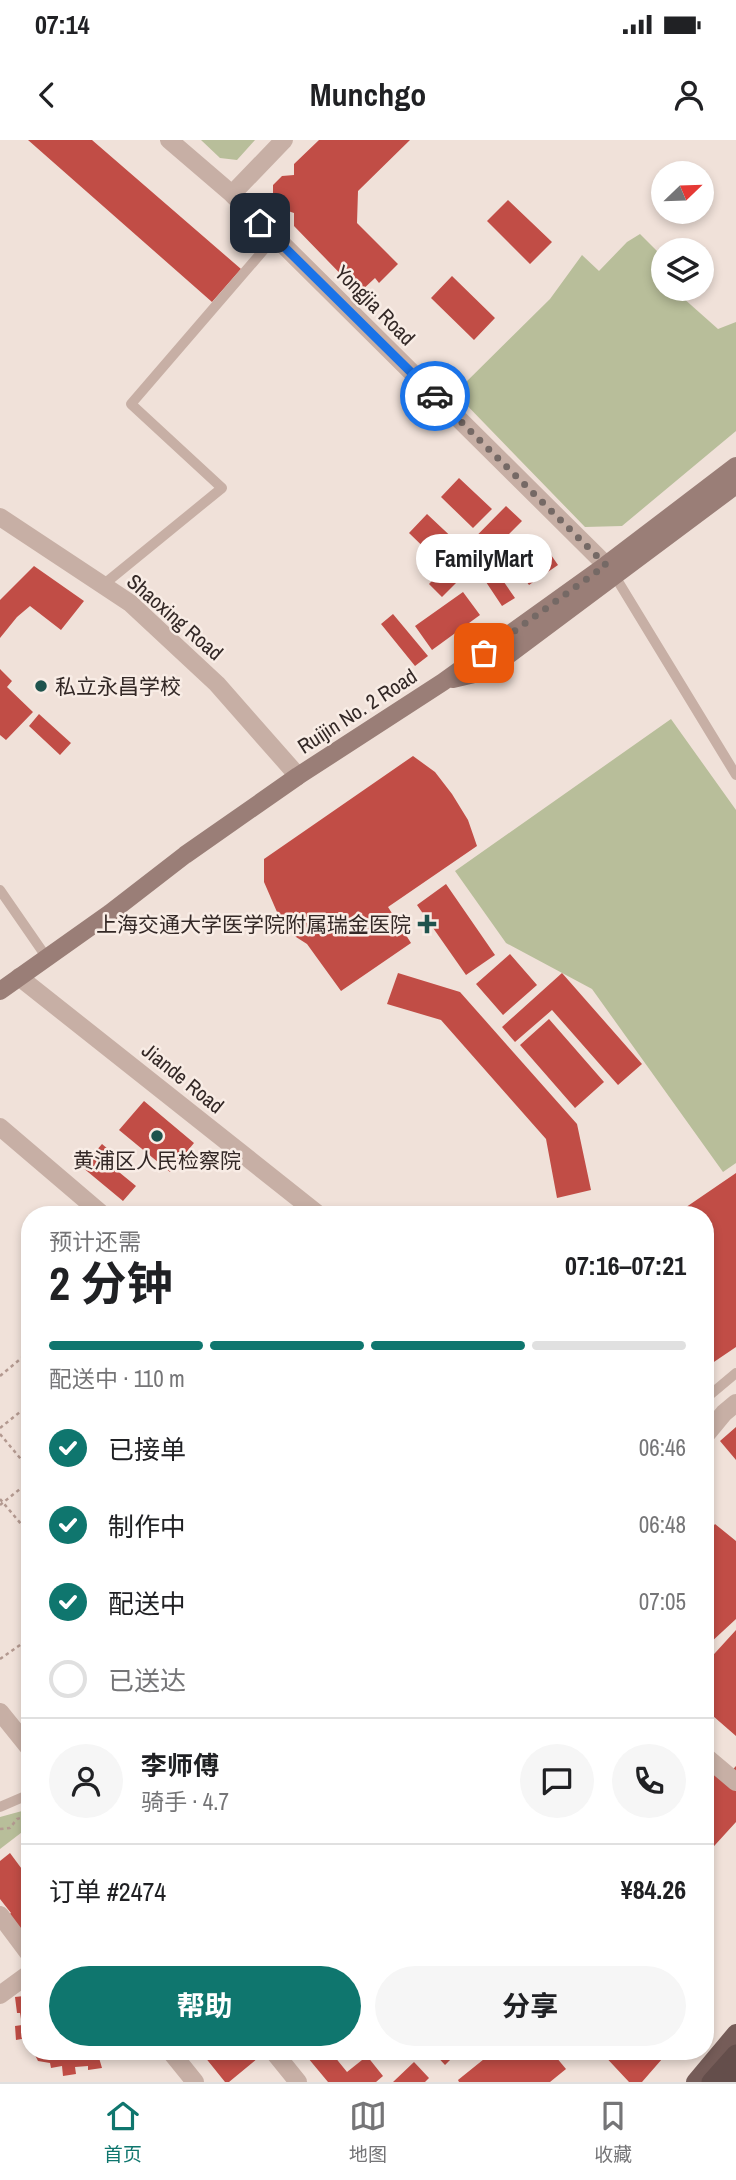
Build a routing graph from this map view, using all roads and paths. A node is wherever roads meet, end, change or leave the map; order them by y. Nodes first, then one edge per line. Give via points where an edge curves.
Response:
1 (169, 140) edge
2 (284, 140) edge
3 (232, 194) junction
4 (274, 238) junction
5 (736, 466) edge
6 (736, 485) edge
7 (0, 517) edge
8 (610, 570) junction
9 (103, 585) junction
10 (736, 775) edge
11 (298, 776) junction
12 (0, 890) edge
13 (47, 958) junction
14 (19, 977) junction
15 (0, 992) edge
16 (0, 1127) edge
17 (93, 1206) edge
18 (308, 1206) edge
19 (21, 1358) edge
20 (736, 1373) edge
21 (0, 1376) edge
22 (714, 1391) edge
23 (736, 1404) edge
24 (21, 1411) edge
25 (714, 1425) edge
26 (0, 1428) edge
27 (0, 1434) edge
28 (21, 1459) edge
29 (21, 1489) edge
30 (1, 1503) edge
31 (21, 1525) edge
32 (21, 1644) edge
33 (0, 1659) edge
34 (0, 1712) edge
35 (21, 1733) edge
36 (714, 1764) edge
37 (736, 1782) edge
38 (21, 1798) edge
39 (0, 1807) edge
40 (21, 1818) edge
41 (0, 1829) edge
42 (0, 1915) edge
43 (21, 1943) edge
44 (21, 1980) edge
45 (0, 1995) edge
46 (736, 2032) edge
47 (736, 2054) edge
48 (714, 2059) edge
49 (177, 2060) edge
50 (280, 2060) edge
51 (713, 2060) edge
52 (736, 2068) edge
53 (736, 2077) edge
54 (195, 2082) edge
55 (298, 2082) edge
56 (695, 2082) edge
57 (711, 2082) edge
58 (724, 2082) edge
59 (732, 2082) edge

1 - 3 street, Yongjia Road
2 - 3 street
3 - 4 street, Yongjia Road
4 - 8 street, Yongjia Road
4 - 9 lane via 131,404 222,488
5 - 8 main road, Ruijin No. 2 Road
6 - 8 main road
7 - 9 street, Shaoxing Road
8 - 10 lane
8 - 11 main road, Ruijin No. 2 Road
9 - 11 street, Shaoxing Road via 130,603 217,684
11 - 13 main road, Ruijin No. 2 Road
12 - 13 lane
13 - 14 main road, Ruijin No. 2 Road
14 - 15 main road, Ruijin No. 2 Road
14 - 18 street, Jiande Road
16 - 17 street
19 - 21 path
20 - 22 lane
23 - 25 street
24 - 26 path
27 - 28 path
29 - 30 path
30 - 31 path
32 - 33 path
34 - 35 street
36 - 37 street
38 - 39 lane
40 - 41 path via 10,1828
42 - 43 street
44 - 45 street
46 - 48 main road
47 - 57 highway
49 - 54 street
50 - 55 street
51 - 56 main road
52 - 58 main road
53 - 59 highway

